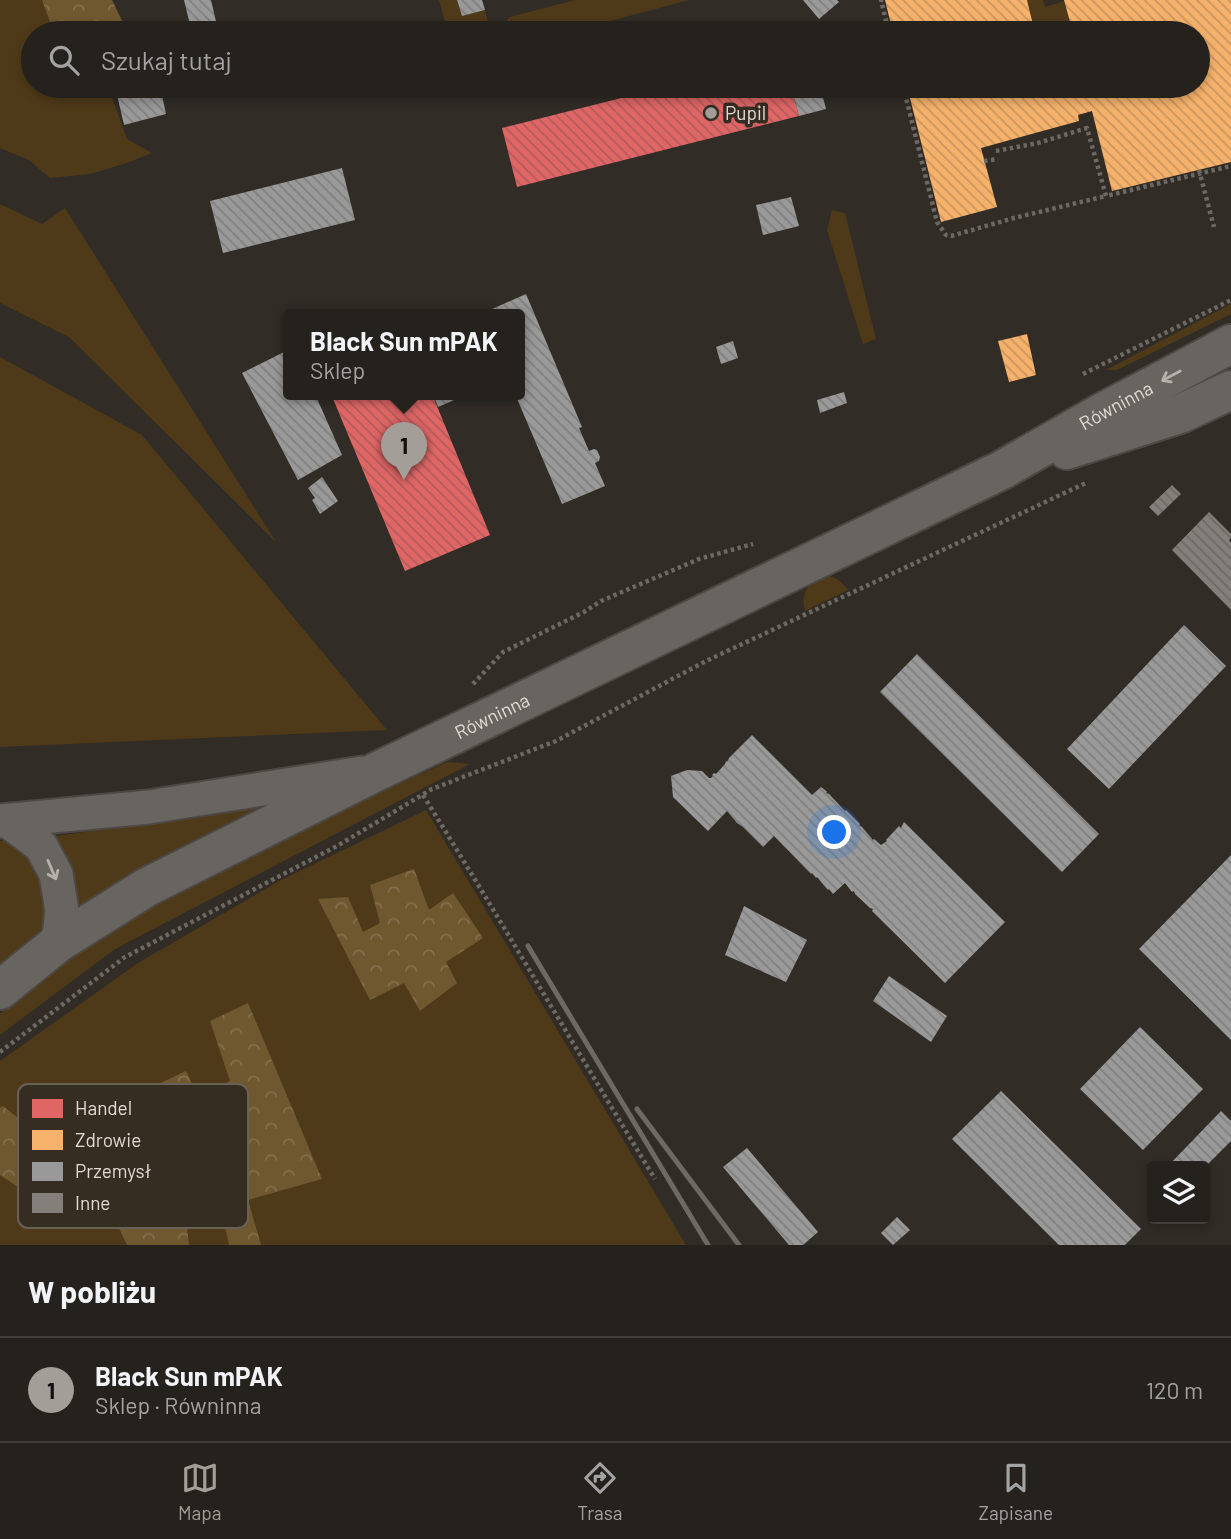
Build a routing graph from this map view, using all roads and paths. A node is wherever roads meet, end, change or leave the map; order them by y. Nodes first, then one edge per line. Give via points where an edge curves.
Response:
1 (882, 0) edge
2 (887, 21) edge
3 (906, 98) edge
4 (996, 151) dead end
5 (998, 159) dead end
6 (985, 161) dead end
7 (1231, 166) edge
8 (1200, 172) junction
9 (1106, 196) junction
10 (1214, 227) dead end
11 (1231, 300) edge
12 (1231, 344) edge
13 (1083, 374) dead end
14 (1231, 390) edge
15 (1002, 470) junction
16 (1093, 480) dead end
17 (753, 544) dead end
18 (466, 691) dead end
19 (378, 771) junction
20 (423, 795) junction
21 (4, 821) edge
22 (58, 943) junction
23 (0, 990) edge
24 (0, 1052) edge
25 (655, 1179) dead end

1 - 2 path
3 - 9 path via 937,222 946,235
4 - 9 path via 1087,128
5 - 6 path
7 - 8 path
8 - 9 path
8 - 10 path
11 - 13 path
12 -> 15 street, Równinna
14 - 15 street, Równinna via 1180,414
15 - 19 street, Równinna
16 - 20 path via 706,661 556,741
17 - 18 path via 699,559 600,601 503,652
19 - 21 street via 149,807
19 - 22 street, Równinna via 147,887
20 - 24 path via 337,846 125,957
20 - 25 path
21 -> 22 street via 41,846 55,874 62,911
22 - 23 street, Równinna

